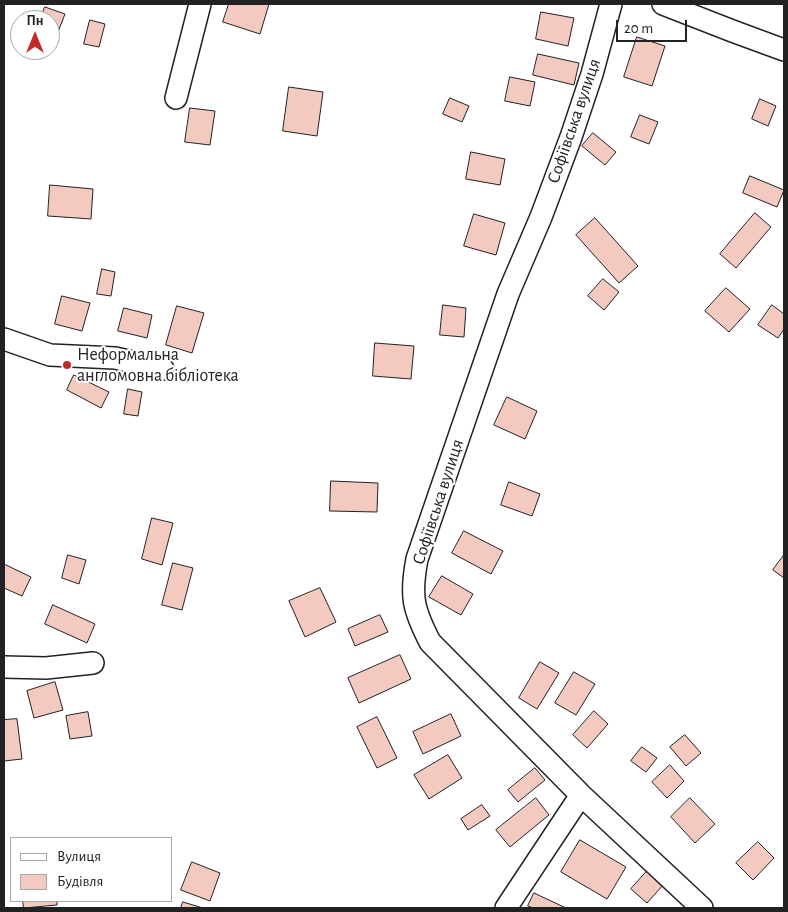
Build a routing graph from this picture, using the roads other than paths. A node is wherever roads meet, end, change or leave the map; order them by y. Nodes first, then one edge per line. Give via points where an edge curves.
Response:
1 (200, 4) edge
2 (611, 4) edge
3 (663, 4) edge
4 (784, 50) edge
5 (176, 98) dead end
6 (4, 339) edge
7 (163, 369) dead end
8 (92, 663) dead end
9 (4, 667) edge
10 (581, 795) junction
11 (506, 908) edge
12 (702, 908) edge

1 - 5 street
2 - 10 street, Софіївська вулиця via 571,137 508,294 417,559 413,590 420,623 430,642
3 - 4 street
6 - 7 street via 50,355 115,358
8 - 9 street via 46,668
10 - 11 street
10 - 12 street, Софіївська вулиця

